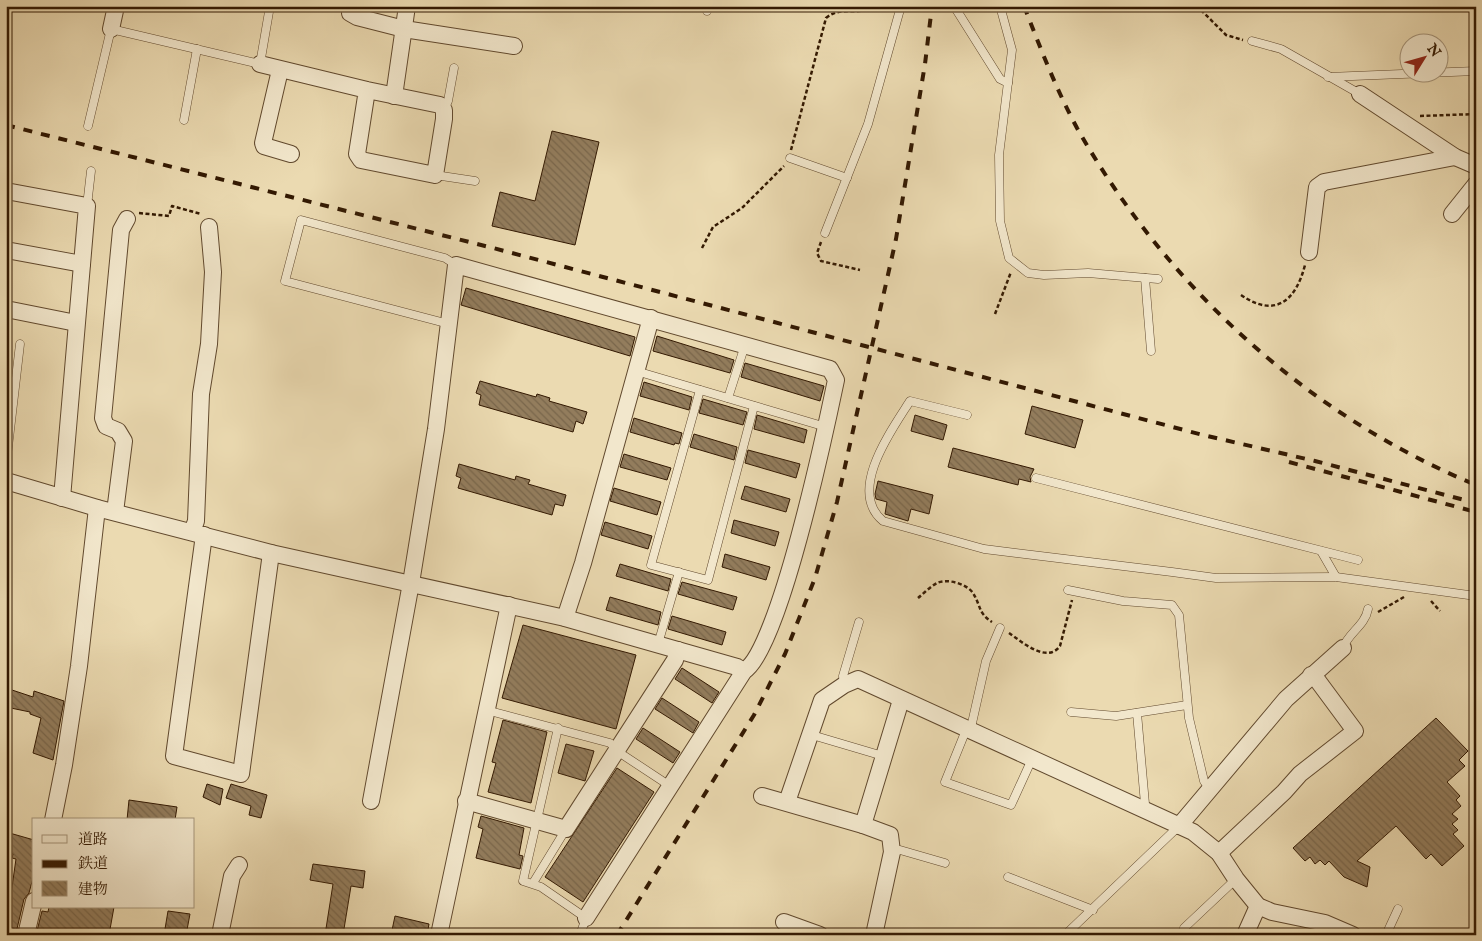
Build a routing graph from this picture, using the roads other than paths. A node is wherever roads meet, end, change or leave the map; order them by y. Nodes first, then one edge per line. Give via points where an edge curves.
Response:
1 (116, 6) edge
2 (270, 6) edge
3 (350, 6) edge
4 (407, 6) edge
5 (901, 6) edge
6 (954, 6) edge
7 (1000, 6) edge
8 (111, 29) junction
9 (404, 29) junction
10 (1252, 41) road end
11 (514, 46) dead end
12 (197, 49) junction
13 (260, 64) junction
14 (454, 68) dead end
15 (280, 70) junction
16 (1476, 71) edge
17 (1328, 77) junction
18 (1008, 83) junction
19 (367, 90) junction
20 (1360, 94) joint
21 (394, 96) junction
22 (444, 110) junction
23 (184, 120) dead end
24 (88, 126) dead end
25 (291, 154) dead end
26 (1455, 157) junction
27 (790, 158) road end
28 (1476, 166) edge
29 (91, 171) dead end
30 (435, 174) junction
31 (847, 178) junction
32 (475, 181) dead end
33 (1476, 184) edge
34 (6, 192) edge
35 (87, 206) junction
36 (1452, 214) dead end
37 (127, 219) road end
38 (210, 227) road end
39 (825, 234) road end
40 (6, 250) edge
41 (1309, 252) road end
42 (82, 264) junction
43 (456, 265) junction
44 (1145, 278) junction
45 (1158, 279) dead end
46 (6, 309) edge
47 (651, 318) junction
48 (76, 324) junction
49 (449, 324) junction
50 (20, 344) dead end
51 (745, 345) junction
52 (1151, 350) dead end
53 (635, 371) junction
54 (700, 390) junction
55 (728, 398) junction
56 (754, 406) junction
57 (967, 415) dead end
58 (826, 427) junction
59 (6, 464) edge
60 (1036, 478) dead end
61 (6, 481) edge
62 (62, 498) junction
63 (97, 508) junction
64 (115, 512) junction
65 (198, 533) junction
66 (1321, 552) junction
67 (271, 553) junction
68 (1358, 560) dead end
69 (679, 572) junction
70 (1336, 577) junction
71 (411, 583) junction
72 (1071, 591) road end
73 (1476, 596) edge
74 (509, 605) junction
75 (1367, 613) road end
76 (565, 618) junction
77 (859, 622) dead end
78 (1000, 628) road end
79 (658, 644) junction
80 (1343, 648) joint
81 (678, 650) junction
82 (744, 671) junction
83 (1311, 675) junction
84 (844, 685) junction
85 (901, 700) junction
86 (1187, 705) junction
87 (486, 710) junction
88 (1071, 712) dead end
89 (1137, 713) junction
90 (558, 728) junction
91 (968, 731) junction
92 (812, 736) junction
93 (617, 749) junction
94 (883, 756) junction
95 (1032, 759) junction
96 (670, 786) junction
97 (1210, 790) junction
98 (762, 796) dead end
99 (371, 801) dead end
100 (466, 801) junction
101 (787, 802) junction
102 (1143, 809) junction
103 (53, 818) edge
104 (537, 821) junction
105 (863, 825) junction
106 (1180, 826) junction
107 (566, 829) junction
108 (892, 852) junction
109 (1219, 853) junction
110 (945, 863) dead end
111 (239, 865) dead end
112 (1008, 877) dead end
113 (1236, 880) junction
114 (533, 883) junction
115 (1258, 906) junction
116 (32, 908) edge
117 (1398, 909) dead end
118 (1093, 910) junction
119 (586, 918) junction
120 (784, 922) dead end
121 (1184, 928) dead end
122 (26, 935) edge
123 (220, 935) edge
124 (439, 935) edge
125 (580, 935) edge
126 (820, 935) edge
127 (874, 935) edge
128 (1065, 935) edge
129 (1245, 935) edge
130 (1353, 935) edge
131 (1386, 935) edge

1 - 8 street
2 - 13 lane
3 - 9 street via 350,13 357,17
4 - 9 street
5 - 31 lane via 868,124
6 - 18 lane via 1000,79
7 - 18 lane via 1012,50
8 - 12 lane
8 - 24 lane
9 - 11 street
9 - 21 street
10 - 17 lane via 1281,49
12 - 13 lane
12 - 23 lane
13 - 15 street
14 - 22 lane
15 - 19 street
15 - 25 street via 263,143
16 - 17 lane
17 - 20 lane
18 - 44 lane via 998,155 1000,221 1009,258 1028,273
19 - 21 street
19 - 30 street via 356,154 361,160
20 - 26 street
21 - 22 street via 440,105
22 - 30 street
26 - 28 street
26 - 41 street via 1324,182 1317,187
27 - 31 lane
29 - 35 lane
30 - 32 lane
31 - 39 lane
33 - 36 street
34 - 35 street
35 - 42 street
37 - 64 street via 121,230 103,418 106,426 118,431 124,441
38 - 65 street via 213,272 209,344 201,394
40 - 42 street
42 - 48 street
43 - 47 street
43 - 49 street
43 - 49 lane via 445,258 302,220 285,280
44 - 45 lane
44 - 52 lane
46 - 48 street
47 - 51 street
47 - 53 street
48 - 62 street
49 - 71 street
50 - 59 lane
51 - 55 lane
51 - 58 street via 830,368 836,380
53 - 54 lane
53 - 76 street via 584,563
54 - 55 lane
54 - 69 lane via 651,565
55 - 56 lane
56 - 58 lane
56 - 69 lane via 708,580
57 - 70 lane via 910,401 880,451 870,486 869,502 883,521 984,549 1216,578
58 - 82 street via 803,526 776,611 754,661
60 - 66 lane
61 - 62 street
62 - 63 street
63 - 64 street
63 - 103 street via 79,666
64 - 65 street
65 - 67 street
65 - 67 street via 174,756 241,774
66 - 68 lane
66 - 70 lane
67 - 71 street
69 - 79 lane
70 - 73 lane
71 - 74 street
71 - 99 street
72 - 86 lane via 1172,605 1179,615
74 - 76 street
74 - 87 street
75 - 80 lane
76 - 79 street
77 - 84 lane via 843,676
78 - 91 lane via 986,661
79 - 81 street
80 - 83 street
81 - 82 street
81 - 93 street via 675,660
82 - 96 street
83 - 97 street via 1286,699
83 - 109 street via 1355,731 1300,774
84 - 85 street via 858,680
84 - 92 street via 822,700
85 - 91 street
85 - 94 street
86 - 89 lane
86 - 97 lane via 1204,781
87 - 90 lane
87 - 100 street
88 - 89 lane via 1116,716
89 - 102 lane
90 - 93 lane via 610,743
90 - 104 lane
91 - 95 street
91 - 95 lane via 945,782 1011,805
92 - 94 lane
92 - 101 street
93 - 96 lane
93 - 107 street
94 - 105 street
95 - 102 street
96 - 119 street
97 - 106 street
98 - 101 street
100 - 104 street
100 - 124 street
101 - 105 street
102 - 106 street
104 - 107 street
104 - 114 lane via 523,881
105 - 108 street via 890,835
106 - 109 street
106 - 118 lane
107 - 114 lane
108 - 110 lane via 900,850
108 - 127 street
109 - 113 street
111 - 123 street via 232,876
112 - 118 lane
113 - 115 street
113 - 121 lane
114 - 119 lane
115 - 129 street
115 - 130 street via 1325,923
116 - 122 street
117 - 131 lane
118 - 128 lane
119 - 125 lane
120 - 126 street

